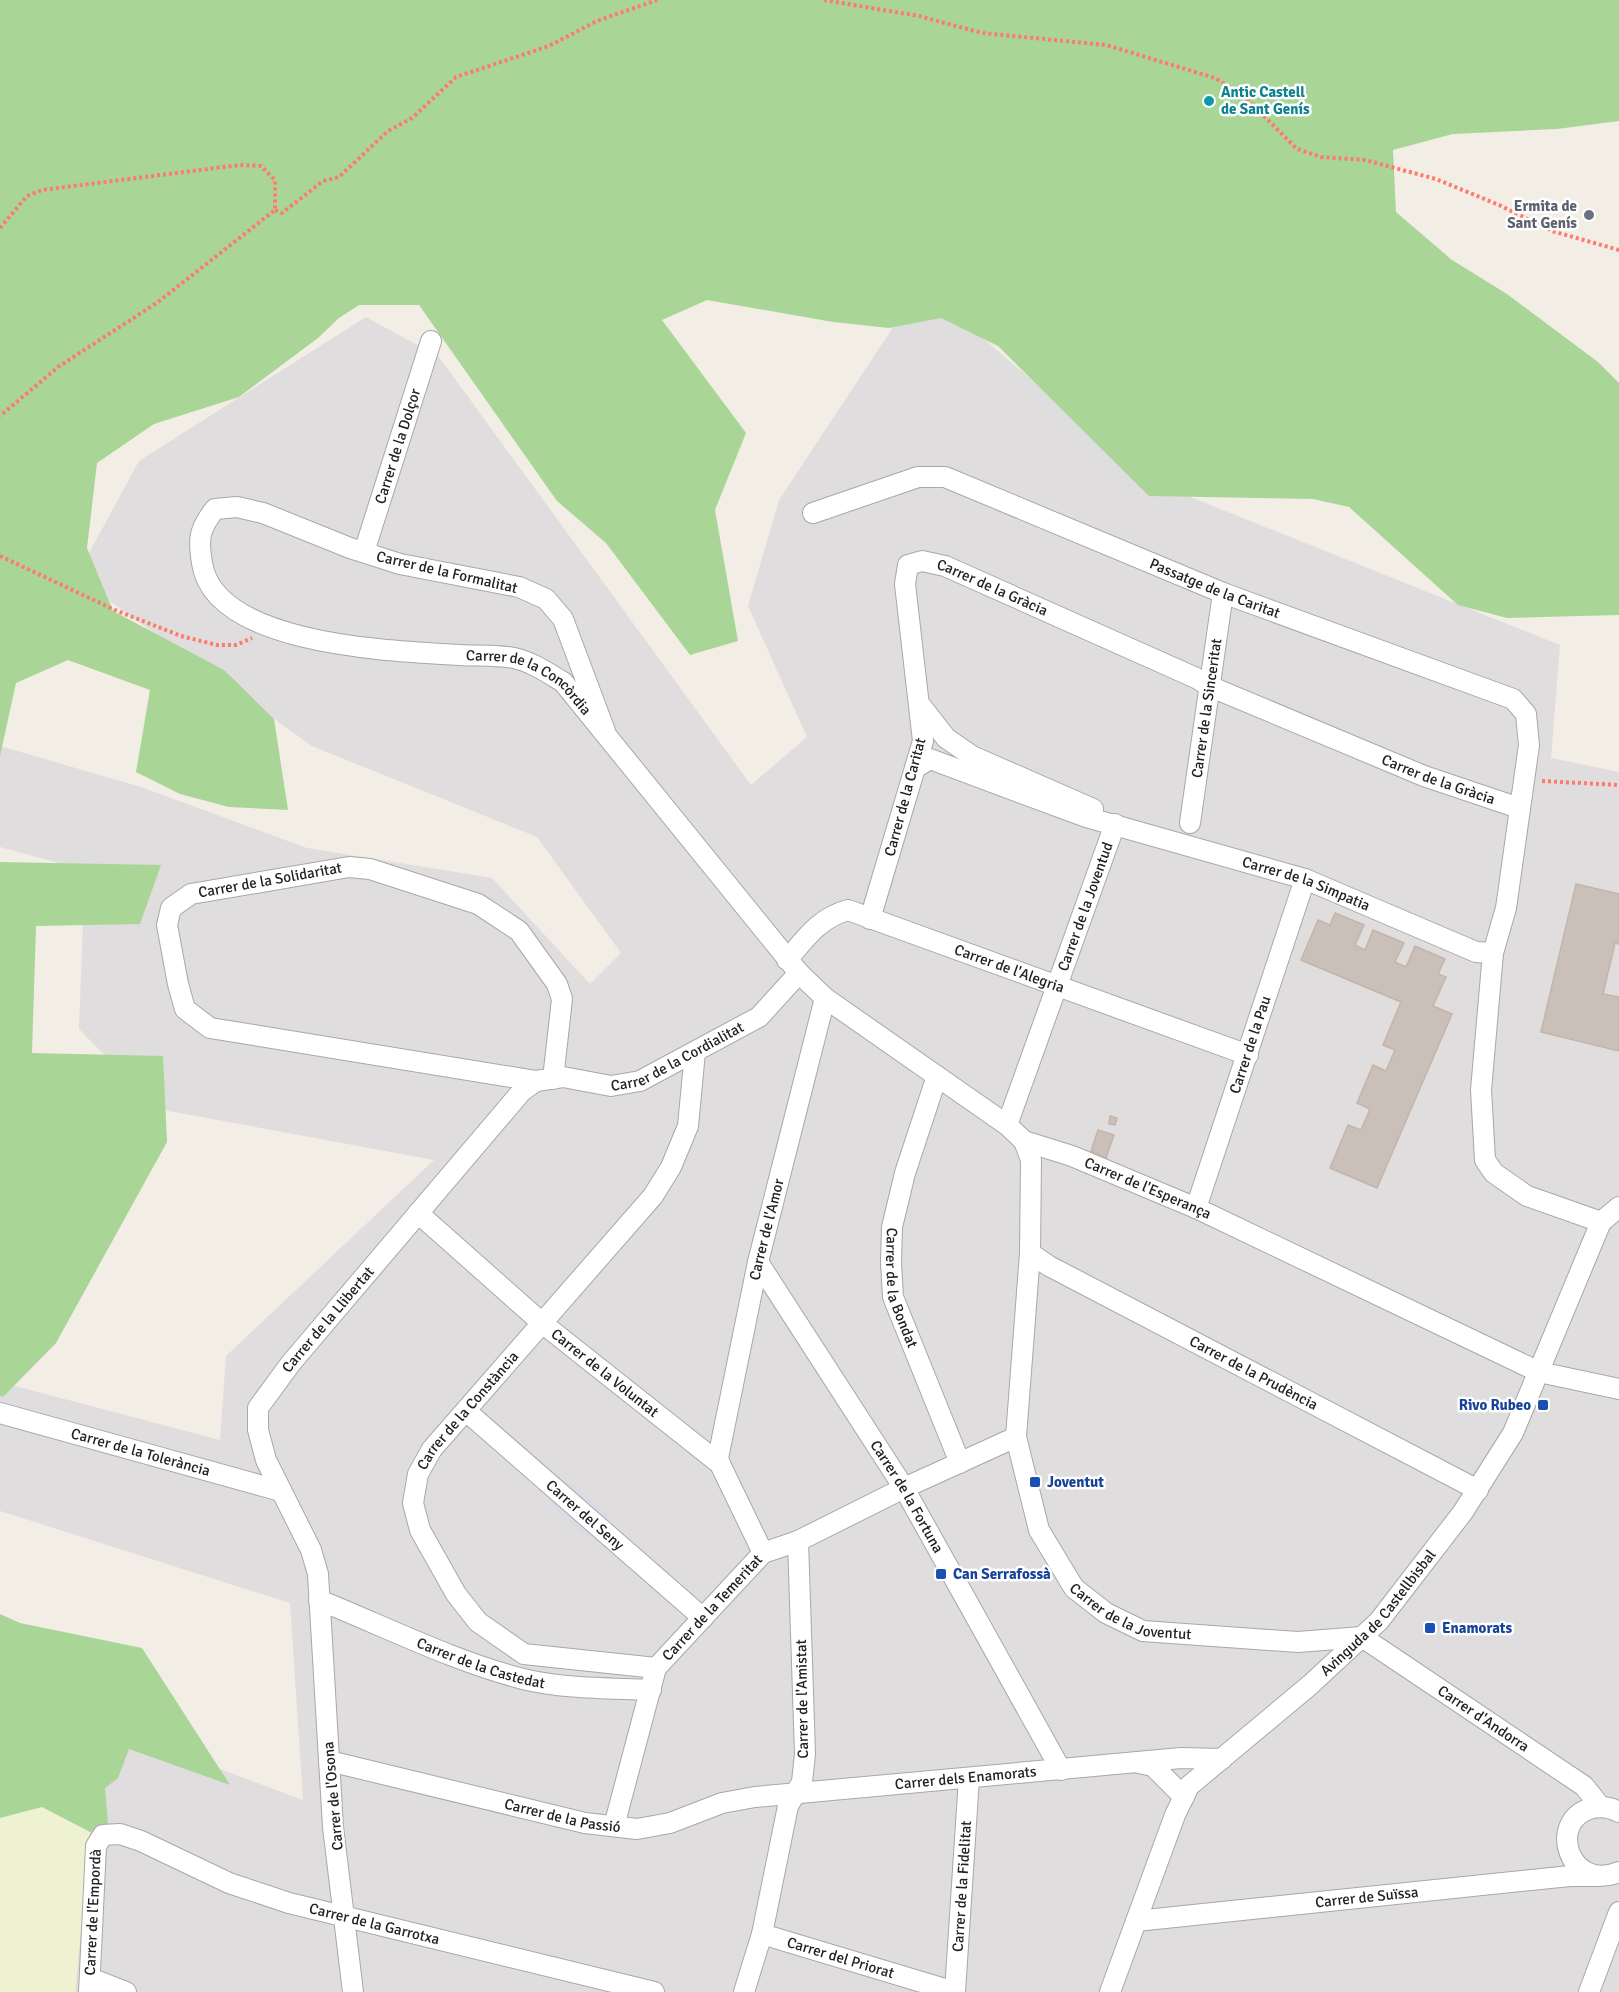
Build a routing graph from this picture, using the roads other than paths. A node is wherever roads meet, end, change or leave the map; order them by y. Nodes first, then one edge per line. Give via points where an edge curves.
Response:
1 (431, 341) dead end
2 (813, 513) dead end
3 (200, 546) joint
4 (364, 552) junction
5 (908, 565) joint
6 (1223, 592) junction
7 (1209, 686) junction
8 (921, 706) junction
9 (605, 731) junction
10 (915, 768) junction
11 (1519, 808) junction
12 (1190, 823) dead end
13 (1115, 824) junction
14 (1305, 879) junction
15 (870, 919) junction
16 (1493, 954) junction
17 (793, 967) junction
18 (1058, 987) junction
19 (825, 998) junction
20 (695, 1052) junction
21 (1248, 1055) junction
22 (937, 1076) junction
23 (544, 1080) junction
24 (1007, 1125) junction
25 (1024, 1141) junction
26 (1619, 1207) edge
27 (1196, 1208) junction
28 (418, 1213) junction
29 (1601, 1222) junction
30 (1030, 1253) junction
31 (758, 1262) junction
32 (542, 1323) junction
33 (1539, 1372) junction
34 (1619, 1389) edge
35 (466, 1411) junction
36 (0, 1413) edge
37 (1016, 1437) junction
38 (960, 1463) junction
39 (720, 1464) junction
40 (904, 1488) junction
41 (1478, 1490) junction
42 (281, 1491) junction
43 (798, 1541) junction
44 (762, 1553) junction
45 (319, 1600) junction
46 (704, 1618) junction
47 (1362, 1637) junction
48 (656, 1668) junction
49 (651, 1690) junction
50 (1222, 1759) junction
51 (329, 1761) junction
52 (1137, 1762) junction
53 (1061, 1770) junction
54 (969, 1778) junction
55 (795, 1794) junction
56 (1184, 1797) junction
57 (1610, 1809) edge
58 (614, 1826) junction
59 (104, 1835) joint
60 (1619, 1872) edge
61 (1599, 1876) junction
62 (1619, 1912) edge
63 (344, 1915) junction
64 (1136, 1921) junction
65 (762, 1934) junction
66 (89, 1985) edge
67 (126, 1992) edge
68 (353, 1992) edge
69 (654, 1992) edge
70 (744, 1992) edge
71 (955, 1992) edge
72 (1110, 1992) edge
73 (1589, 1992) edge

1 - 4 street, Carrer de la Dolçor
2 - 6 street, Passatge de la Caritat via 918,477 945,477
3 - 4 street, Carrer de la Formalitat via 202,525 215,509 237,507 263,513
3 - 9 street, Carrer de la Concòrdia via 204,572 219,599 253,620 313,641 514,658 563,682
4 - 9 street, Carrer de la Formalitat via 400,564 519,587 546,599 563,619
5 - 7 street, Carrer de la Gràcia via 922,561 945,566
5 - 8 street, Carrer de la Caritat via 905,585
6 - 7 street, Carrer de la Sinceritat
6 - 11 street, Passatge de la Caritat via 1513,699 1526,714 1529,745
7 - 11 street, Carrer de la Gràcia via 1424,776
7 - 12 street, Carrer de la Sinceritat
8 - 10 street, Carrer de la Caritat via 923,741
8 - 13 street, Carrer de la Simpatia via 946,738 972,756 1081,802
9 - 17 street, Carrer de la Concòrdia
10 - 13 street, Carrer de la Simpatia via 930,759 1046,804
10 - 15 street, Carrer de la Caritat
11 - 16 street via 1506,908
13 - 14 street, Carrer de la Simpatia
13 - 18 street, Carrer de la Joventud
14 - 16 street, Carrer de la Simpatia via 1476,952
14 - 21 street, Carrer de la Pau
15 - 17 street, Carrer de l'Alegria via 848,910 833,914 819,923
15 - 18 street, Carrer de l'Alegria
16 - 29 street via 1481,1090 1485,1160 1494,1173 1527,1196
17 - 19 street, Carrer de l'Esperança
17 - 20 street, Carrer de la Cordialitat via 759,1017
18 - 21 street, Carrer de l'Alegria
18 - 24 street, Carrer de la Joventud
19 - 22 street, Carrer de l'Esperança
19 - 31 street, Carrer de l'Amor
20 - 23 street, Carrer de la Cordialitat via 640,1081 611,1086 563,1077
20 - 32 street, Carrer de la Constància via 688,1126 671,1167 653,1196
21 - 27 street, Carrer de la Pau
22 - 24 street, Carrer de l'Esperança
22 - 38 street, Carrer de la Bondat via 892,1227 893,1297
23 - 23 street, Carrer de la Solidaritat via 210,1028 185,1009 167,926 171,908 191,894 349,867 370,869 478,904 519,931 557,984 562,999
23 - 28 street, Carrer de la Llibertat via 522,1091
24 - 25 street, Carrer de l'Esperança
25 - 27 street, Carrer de l'Esperança via 1072,1156
25 - 30 street, Carrer de la Joventut via 1031,1160
26 - 29 street, Avinguda de Castellbisbal
27 - 33 street, Carrer de l'Esperança
28 - 32 street, Carrer de la Voluntat
28 - 42 street, Carrer de la Llibertat via 291,1363 258,1408 258,1430 266,1460
29 - 33 street, Avinguda de Castellbisbal
30 - 37 street, Carrer de la Joventut
30 - 41 street, Carrer de la Prudència
31 - 39 street, Carrer de l'Amor via 718,1458
31 - 40 street, Carrer de la Fortuna
32 - 35 street, Carrer de la Constància
32 - 39 street, Carrer de la Voluntat
33 - 34 street, Carrer de l'Esperança
33 - 41 street, Avinguda de Castellbisbal via 1513,1433
35 - 46 street, Carrer del Seny
35 - 48 street, Carrer de la Constància via 432,1449 418,1474 413,1503 420,1530 456,1594 478,1622 524,1654
36 - 42 street, Carrer de la Tolerància
37 - 38 street, Carrer de la Temeritat
37 - 47 street, Carrer de la Joventut via 1038,1530 1074,1588 1106,1613 1143,1631 1182,1635 1298,1642
38 - 40 street, Carrer de la Temeritat
39 - 44 street, Carrer de la Voluntat
40 - 43 street, Carrer de la Temeritat
40 - 53 street, Carrer de la Fortuna
41 - 47 street, Avinguda de Castellbisbal via 1379,1621
42 - 45 street, Carrer de la Llibertat via 311,1550 318,1574
43 - 44 street, Carrer de la Temeritat
43 - 55 street, Carrer de l'Amistat via 805,1754 802,1782
44 - 46 street, Carrer de la Temeritat
45 - 49 street, Carrer de la Castedat via 483,1667 526,1680
45 - 51 street, Carrer de l'Osona
46 - 48 street, Carrer de la Temeritat
47 - 50 street, Avinguda de Castellbisbal
47 - 57 street, Carrer d'Andorra via 1584,1786
48 - 49 street, Carrer de la Temeritat
49 - 58 street, Carrer de la Temeritat
50 - 52 street, Carrer dels Enamorats
50 - 56 street, Avinguda de Castellbisbal via 1189,1786
51 - 58 street, Carrer de la Passió
51 - 63 street, Carrer de l'Osona
52 - 53 street, Carrer dels Enamorats
52 - 56 street via 1153,1767
53 - 54 street, Carrer dels Enamorats
54 - 55 street, Carrer dels Enamorats
54 - 71 street, Carrer de la Fidelitat
55 - 58 street, Carrer de la Passió via 722,1803 670,1824 637,1829
55 - 65 street, Carrer de l'Amistat via 788,1806
56 - 64 street, Avinguda de Castellbisbal
57 - 61 street via 1578,1815 1567,1844 1580,1869
59 - 63 street, Carrer de la Garrotxa via 120,1834 229,1883 289,1903
59 - 66 street, Carrer de l'Empordà via 96,1846
60 - 61 street, Carrer de Suïssa
61 - 64 street, Carrer de Suïssa
62 - 73 street
63 - 68 street, Carrer de l'Osona
63 - 69 street, Carrer de la Garrotxa
64 - 72 street, Avinguda de Castellbisbal
65 - 70 street, Carrer de l'Amistat
65 - 71 street, Carrer del Priorat
66 - 67 street

